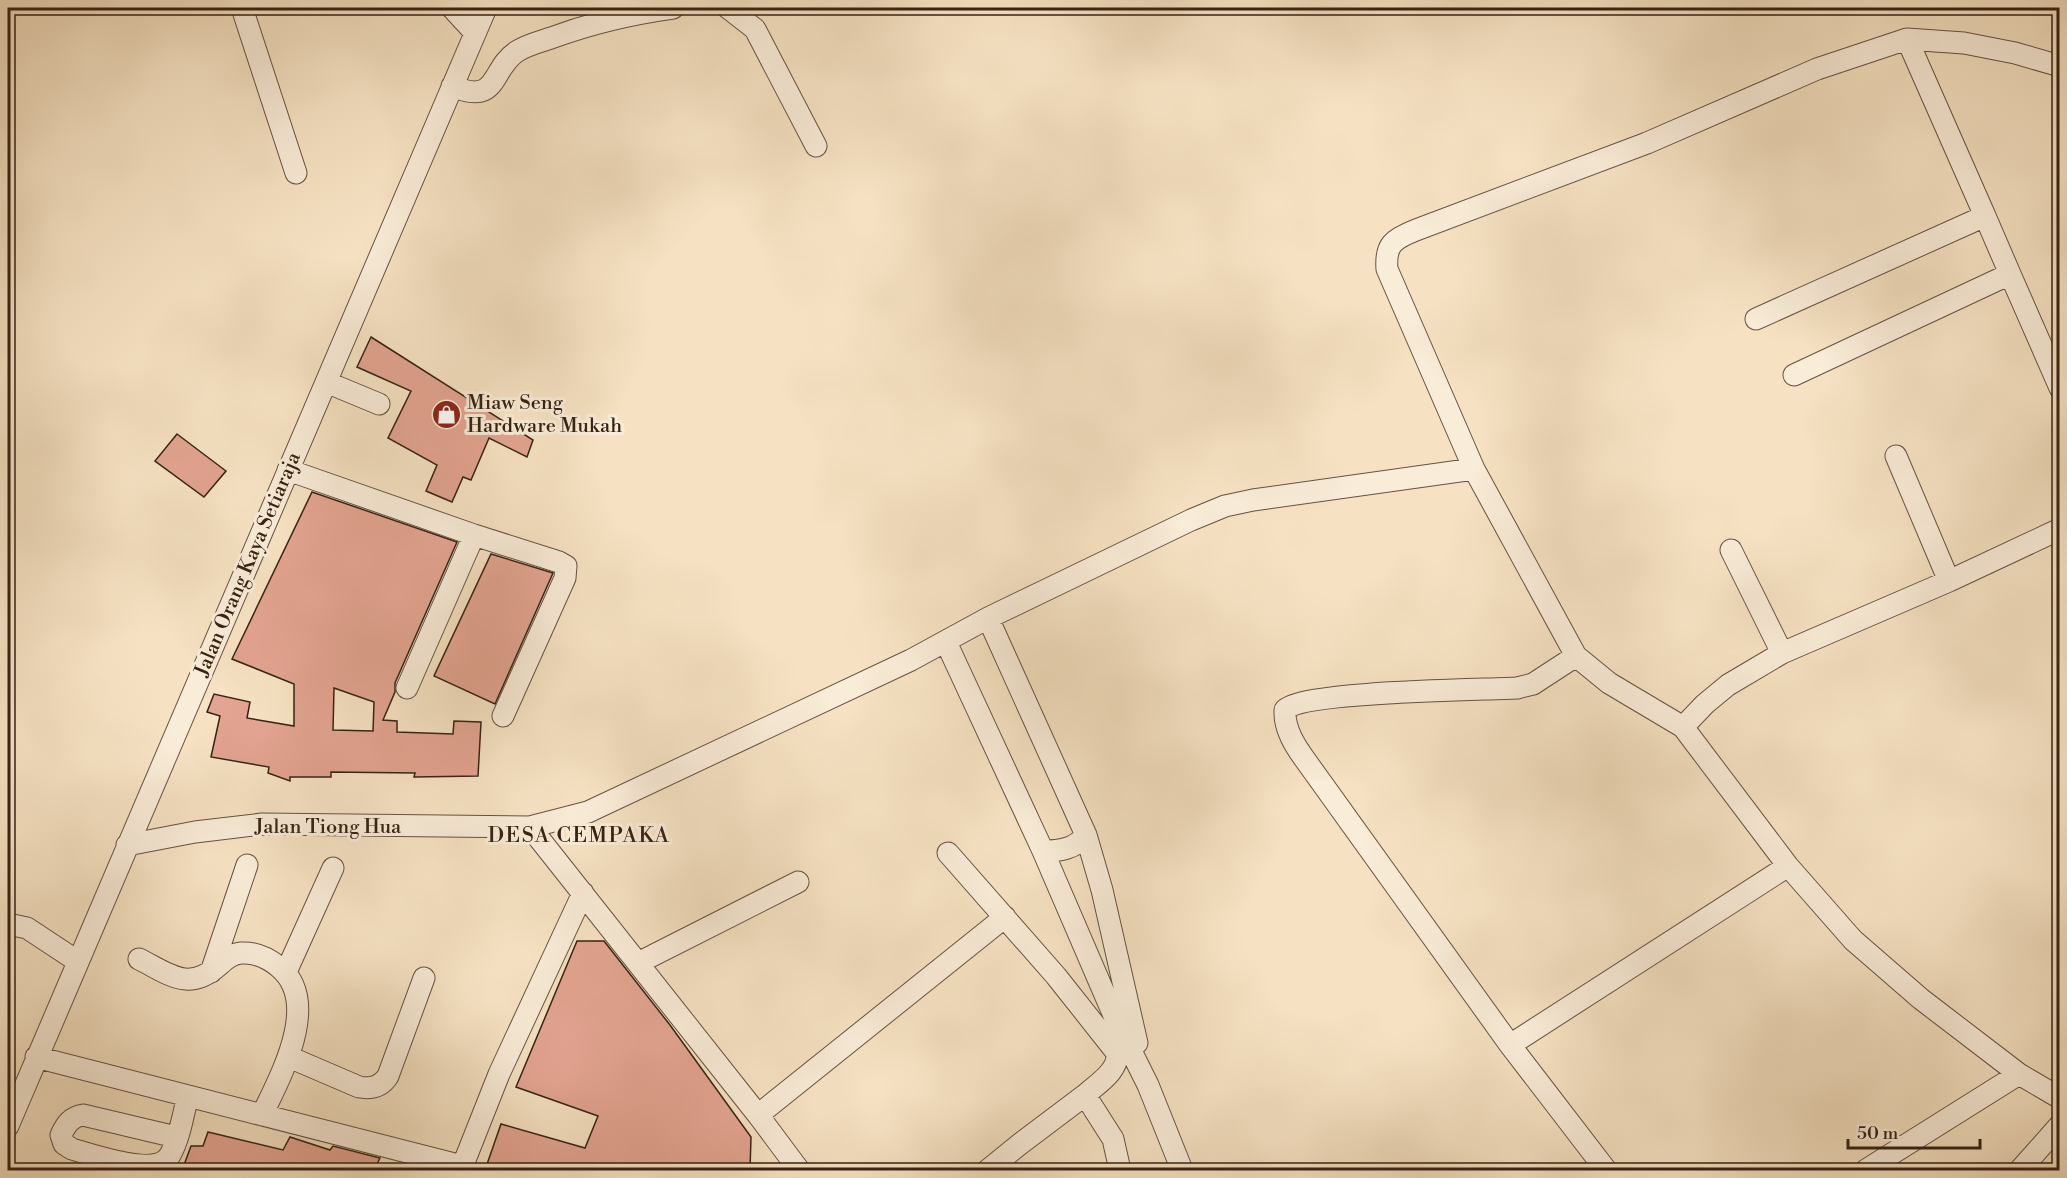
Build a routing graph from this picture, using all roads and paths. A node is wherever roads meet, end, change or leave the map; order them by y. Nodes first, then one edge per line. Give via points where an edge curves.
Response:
1 (242, 8) edge
2 (452, 8) edge
3 (486, 8) edge
4 (673, 8) edge
5 (728, 8) edge
6 (633, 11) edge
7 (475, 33) junction
8 (1907, 39) junction
9 (2060, 66) edge
10 (452, 86) junction
11 (816, 146) dead end
12 (296, 173) dead end
13 (1985, 216) junction
14 (2010, 274) junction
15 (1756, 319) dead end
16 (1794, 375) dead end
17 (326, 382) junction
18 (2060, 388) edge
19 (379, 404) dead end
20 (1896, 456) dead end
21 (1474, 469) junction
22 (288, 470) junction
23 (2060, 529) edge
24 (474, 535) junction
25 (1731, 550) dead end
26 (1949, 581) junction
27 (988, 618) junction
28 (946, 642) junction
29 (1782, 653) junction
30 (1576, 657) junction
31 (407, 688) dead end
32 (503, 716) dead end
33 (1683, 726) junction
34 (530, 827) junction
35 (1086, 835) junction
36 (127, 845) junction
37 (1043, 851) junction
38 (948, 853) dead end
39 (247, 865) dead end
40 (1788, 866) junction
41 (333, 868) dead end
42 (798, 882) dead end
43 (583, 893) junction
44 (1005, 917) junction
45 (8, 924) edge
46 (139, 959) dead end
47 (77, 961) junction
48 (638, 963) junction
49 (211, 972) junction
50 (286, 972) junction
51 (424, 978) dead end
52 (1510, 1045) junction
53 (36, 1057) junction
54 (289, 1057) junction
55 (2019, 1074) junction
56 (1148, 1085) junction
57 (1085, 1095) junction
58 (188, 1096) junction
59 (2060, 1098) edge
60 (262, 1115) junction
61 (758, 1115) junction
62 (2060, 1125) edge
63 (8, 1126) edge
64 (176, 1137) junction
65 (462, 1168) edge
66 (799, 1170) edge
67 (988, 1170) edge
68 (1120, 1170) edge
69 (1182, 1170) edge
70 (1606, 1170) edge
71 (1866, 1170) edge
72 (2020, 1170) edge

1 - 12 street
2 - 7 street
3 - 7 street, Jalan Orang Kaya Setiaraja
4 - 6 street
5 - 11 street via 755,29
6 - 10 street via 529,45 507,60 496,81 487,88 471,92
7 - 10 street, Jalan Orang Kaya Setiaraja
8 - 9 street via 1964,43
8 - 13 street
8 - 21 street via 1817,69 1647,143 1393,242 1386,252 1387,270
10 - 17 street, Jalan Orang Kaya Setiaraja
13 - 14 street
13 - 15 street
14 - 16 street
14 - 18 street
17 - 19 street
17 - 22 street, Jalan Orang Kaya Setiaraja
20 - 26 street
21 - 27 street, Jalan Tiong Hua via 1283,495 1225,507
21 - 30 street
22 - 24 street
22 - 36 street, Jalan Orang Kaya Setiaraja
23 - 26 street
24 - 31 street
24 - 32 street via 559,562 567,571
25 - 29 street
26 - 29 street
27 - 28 street, Jalan Tiong Hua
27 - 35 street
28 - 34 street, Jalan Tiong Hua via 588,812
28 - 37 street
29 - 33 street via 1728,685
30 - 33 street via 1609,683
30 - 52 street via 1533,684 1517,688 1333,698 1293,704 1285,710 1286,725 1298,749
33 - 40 street
34 - 36 street, Jalan Tiong Hua via 262,824
34 - 43 street
35 - 37 street via 1069,848
35 - 56 street
36 - 47 street, Jalan Orang Kaya Setiaraja
37 - 56 street
38 - 44 street
39 - 49 street
40 - 52 street
40 - 55 street via 1853,940 1921,999
41 - 50 street
42 - 48 street
43 - 48 street
43 - 65 street via 499,1074
44 - 57 street via 1117,1053 1112,1070
44 - 61 street
45 - 47 street via 27,928
46 - 49 street via 185,980 202,978
47 - 53 street, Jalan Orang Kaya Setiaraja
48 - 61 street
49 - 50 street via 230,956 252,953 270,959
50 - 54 street via 293,985 298,1015
51 - 54 street via 388,1076 377,1086 359,1087
52 - 70 street
53 - 58 street
53 - 63 street, Jalan Orang Kaya Setiaraja
54 - 60 street
55 - 59 street
55 - 71 street
56 - 69 street
57 - 67 street
57 - 68 street via 1113,1139
58 - 60 street
58 - 64 street
60 - 65 street
61 - 66 street
62 - 72 street
64 - 64 street via 167,1159 153,1166 137,1167 72,1149 64,1144 62,1135 69,1121 83,1115

